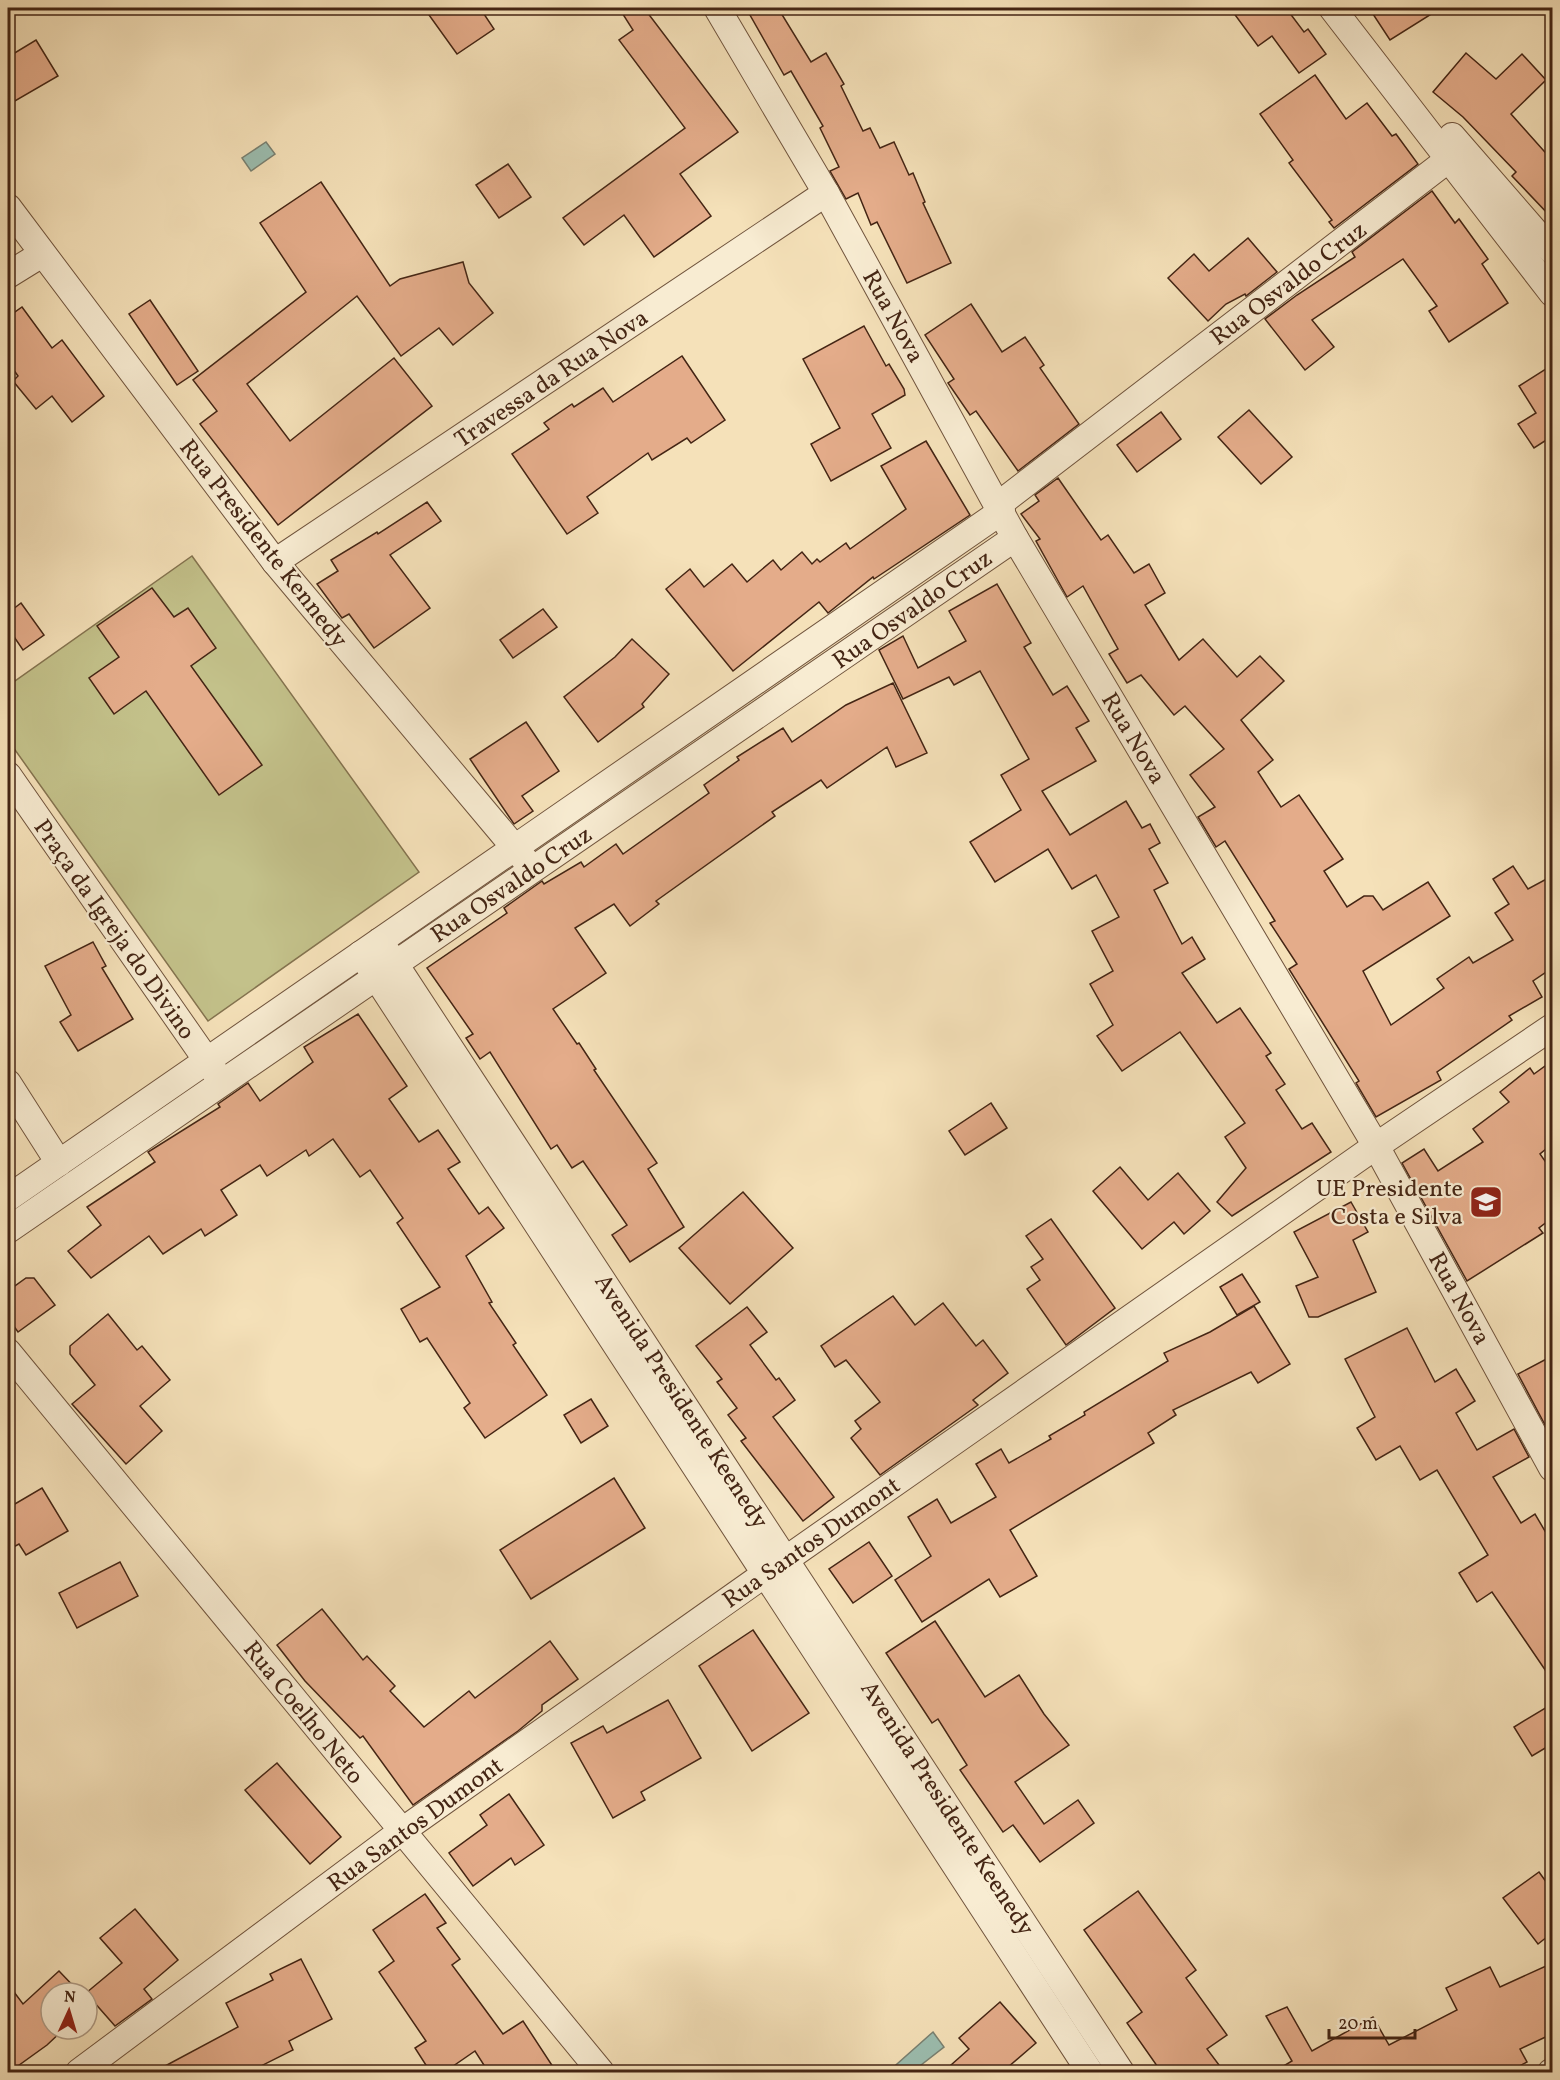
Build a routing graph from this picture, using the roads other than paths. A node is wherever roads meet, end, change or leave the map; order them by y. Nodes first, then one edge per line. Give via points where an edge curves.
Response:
1 (717, 8) edge
2 (1332, 8) edge
3 (1353, 8) edge
4 (1456, 154) junction
5 (826, 193) junction
6 (8, 207) edge
7 (1552, 251) edge
8 (42, 254) junction
9 (8, 275) edge
10 (1552, 294) edge
11 (1000, 508) junction
12 (1015, 538) junction
13 (275, 562) junction
14 (8, 775) edge
15 (514, 848) junction
16 (532, 870) junction
17 (371, 947) junction
18 (386, 970) junction
19 (1552, 1027) edge
20 (207, 1060) junction
21 (223, 1082) junction
22 (8, 1083) edge
23 (1377, 1146) junction
24 (59, 1163) junction
25 (8, 1198) edge
26 (8, 1230) edge
27 (8, 1352) edge
28 (1552, 1468) edge
29 (775, 1567) junction
30 (402, 1831) junction
31 (79, 2073) edge
32 (601, 2073) edge
33 (1090, 2073) edge
34 (1121, 2073) edge

1 - 5 street, Rua Nova
2 - 4 street
3 - 4 street
4 - 7 street
4 - 10 street
4 - 11 street, Rua Osvaldo Cruz
5 - 11 street, Rua Nova
5 - 13 street, Travessa da Rua Nova
6 - 8 street, Rua Presidente Kennedy
8 - 9 street
8 - 13 street, Rua Presidente Kennedy
11 - 12 street, Rua Nova
11 - 15 street, Rua Osvaldo Cruz
12 - 16 street, Rua Osvaldo Cruz
12 - 23 street, Rua Nova
13 - 15 street, Rua Presidente Kennedy
14 - 20 street, Praça da Igreja do Divino
15 - 16 street, Rua Presidente Kennedy
15 - 17 street, Rua Osvaldo Cruz
16 - 18 street, Rua Osvaldo Cruz
17 - 18 street, Avenida Presidente Keenedy
17 - 20 street, Rua Osvaldo Cruz
18 - 21 street, Rua Osvaldo Cruz
18 - 29 street, Avenida Presidente Keenedy
19 - 23 street, Rua Santos Dumont
20 - 21 street, Praça da Igreja do Divino
20 - 24 street, Rua Osvaldo Cruz
21 - 26 street, Rua Osvaldo Cruz
22 - 24 street
23 - 28 street, Rua Nova
23 - 29 street, Rua Santos Dumont
24 - 25 street, Rua Osvaldo Cruz
27 - 30 street, Rua Coelho Neto
29 - 30 street, Rua Santos Dumont
29 - 33 street, Avenida Presidente Keenedy
29 - 34 street, Avenida Presidente Keenedy
30 - 31 street, Rua Santos Dumont
30 - 32 street, Rua Coelho Neto

